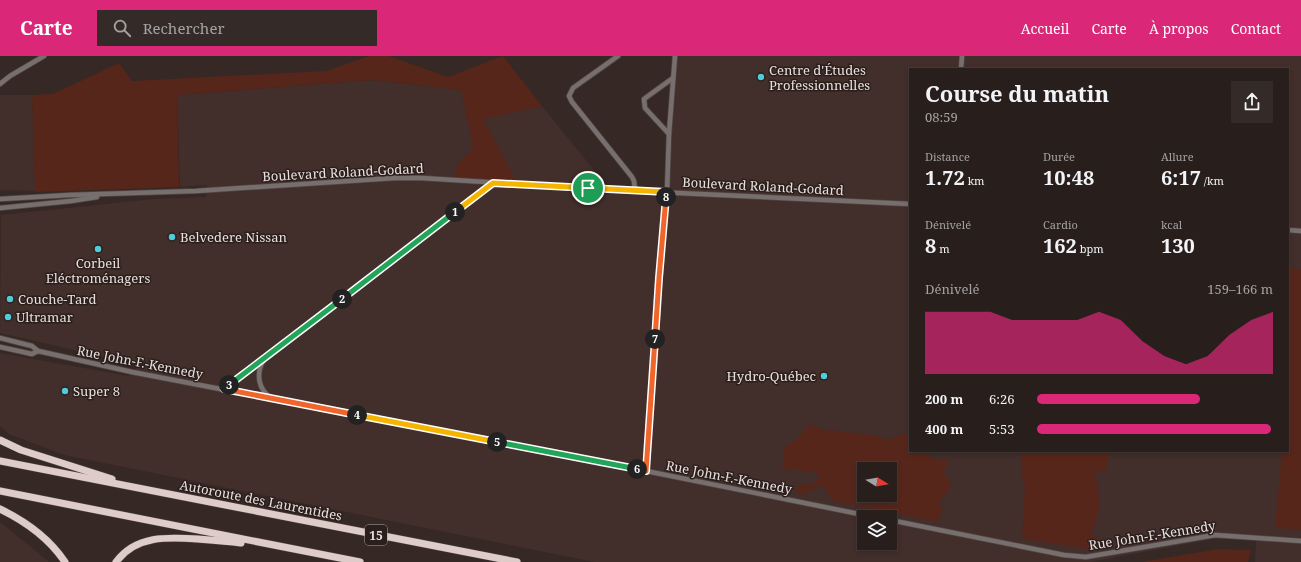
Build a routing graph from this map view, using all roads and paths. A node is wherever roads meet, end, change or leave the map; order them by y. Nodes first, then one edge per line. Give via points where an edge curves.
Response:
1 (44, 56) edge
2 (618, 56) edge
3 (675, 56) edge
4 (962, 56) edge
5 (961, 68) edge
6 (673, 78) junction
7 (0, 84) edge
8 (669, 134) junction
9 (493, 183) junction
10 (635, 191) junction
11 (667, 192) junction
12 (113, 194) junction
13 (0, 199) edge
14 (909, 204) edge
15 (0, 208) edge
16 (1289, 230) edge
17 (1301, 231) edge
18 (0, 338) edge
19 (0, 346) edge
20 (38, 352) junction
21 (264, 359) junction
22 (224, 389) junction
23 (273, 399) junction
24 (0, 440) edge
25 (0, 461) edge
26 (646, 471) junction
27 (139, 488) junction
28 (0, 491) edge
29 (0, 509) edge
30 (857, 514) edge
31 (897, 521) edge
32 (1301, 541) edge
33 (273, 545) junction
34 (65, 562) edge
35 (116, 562) edge
36 (360, 562) edge
37 (517, 562) edge

1 - 7 street
2 - 10 street via 573,88 569,96 632,177
3 - 6 street
4 - 5 street
6 - 8 street
6 - 8 street via 644,99 645,108
8 - 11 street
9 - 10 street, Boulevard Roland-Godard
9 - 12 street, Boulevard Roland-Godard via 395,178
9 - 21 street
10 - 11 street, Boulevard Roland-Godard
11 - 14 street, Boulevard Roland-Godard
11 - 26 street
12 - 13 street, Boulevard Roland-Godard
12 - 15 street, Boulevard Roland-Godard
16 - 17 street
18 - 20 street, Rue John-F.-Kennedy via 32,346
19 - 20 street, Rue John-F.-Kennedy via 32,354
20 - 22 street, Rue John-F.-Kennedy
21 - 22 street
21 - 23 street via 259,371 260,385
22 - 23 street, Rue John-F.-Kennedy
23 - 26 street, Rue John-F.-Kennedy
24 - 27 highway via 28,452
25 - 27 highway, Autoroute des Laurentides / 15
26 - 30 street, Rue John-F.-Kennedy
27 - 37 highway, Autoroute des Laurentides / 15
28 - 33 highway, 15
29 - 34 highway via 39,534
31 - 32 street, Rue John-F.-Kennedy via 1064,555 1086,557 1215,535
33 - 35 highway via 159,538 133,546
33 - 36 highway, 15

